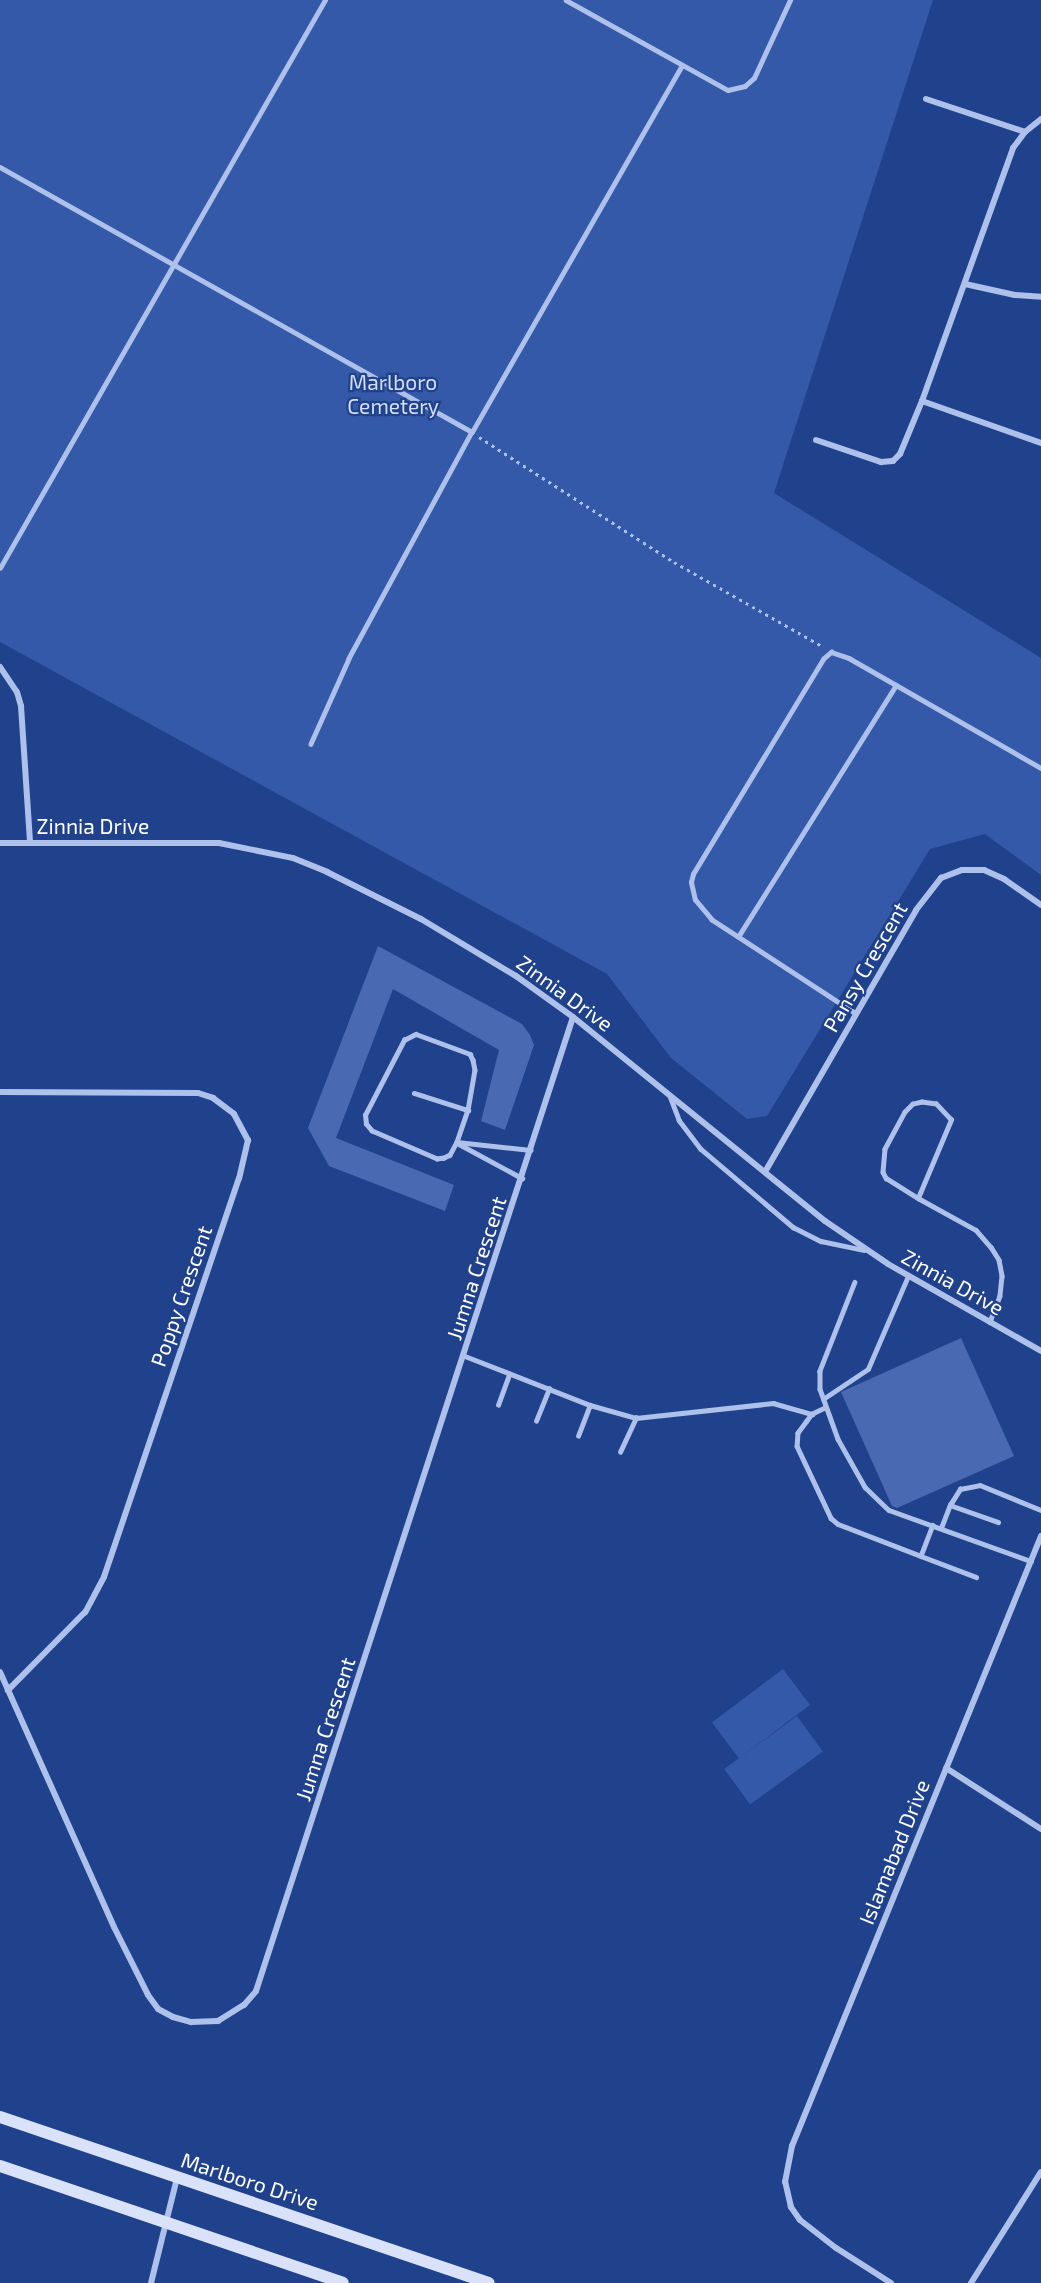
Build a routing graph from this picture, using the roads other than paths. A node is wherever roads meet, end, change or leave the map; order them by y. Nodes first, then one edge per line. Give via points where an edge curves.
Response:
1 (325, 0) edge
2 (566, 0) edge
3 (790, 0) edge
4 (682, 66) junction
5 (926, 99) dead end
6 (1041, 119) edge
7 (1025, 132) junction
8 (0, 167) edge
9 (172, 265) junction
10 (965, 284) junction
11 (1041, 297) edge
12 (922, 401) junction
13 (471, 432) junction
14 (816, 440) dead end
15 (1041, 443) edge
16 (0, 568) edge
17 (0, 667) edge
18 (896, 685) junction
19 (311, 744) dead end
20 (1041, 768) edge
21 (30, 842) junction
22 (0, 843) edge
23 (1041, 905) edge
24 (738, 936) junction
25 (856, 1014) junction
26 (573, 1017) junction
27 (0, 1092) edge
28 (414, 1093) dead end
29 (670, 1095) junction
30 (468, 1110) junction
31 (457, 1142) junction
32 (531, 1150) junction
33 (765, 1172) junction
34 (522, 1178) junction
35 (918, 1198) junction
36 (867, 1250) junction
37 (908, 1276) junction
38 (855, 1282) dead end
39 (990, 1322) junction
40 (1041, 1351) edge
41 (465, 1356) junction
42 (509, 1374) junction
43 (549, 1389) junction
44 (823, 1399) junction
45 (498, 1405) dead end
46 (590, 1405) junction
47 (825, 1408) junction
48 (812, 1414) junction
49 (636, 1418) junction
50 (536, 1421) dead end
51 (578, 1436) dead end
52 (620, 1452) dead end
53 (950, 1505) junction
54 (1041, 1510) edge
55 (998, 1522) dead end
56 (933, 1525) junction
57 (941, 1528) junction
58 (1041, 1536) edge
59 (921, 1556) junction
60 (1031, 1561) junction
61 (976, 1577) dead end
62 (0, 1672) edge
63 (9, 1690) junction
64 (946, 1768) junction
65 (1041, 1829) edge
66 (0, 2117) edge
67 (0, 2166) edge
68 (1041, 2172) edge
69 (177, 2178) junction
70 (167, 2223) junction
71 (151, 2283) edge
72 (343, 2283) edge
73 (489, 2283) edge
74 (891, 2283) edge
75 (971, 2283) edge

1 - 9 lane
2 - 4 lane
3 - 4 lane via 764,61 745,86 728,90
4 - 13 lane
5 - 7 street
6 - 7 street
7 - 10 street via 1006,165
8 - 9 lane
9 - 13 lane
9 - 16 lane
10 - 11 street
10 - 12 street via 946,327
12 - 14 street via 900,454 893,461 881,462
12 - 15 street
13 - 19 lane via 349,659
17 - 21 street via 21,706
18 - 20 lane
18 - 24 lane
18 - 24 lane via 849,658 831,652 823,659 693,874 693,894 703,913
21 - 22 street, Zinnia Drive
21 - 26 street, Zinnia Drive via 219,843 293,858 421,920 516,976
23 - 25 street, Pansy Crescent via 984,870 962,870 941,878 916,910
24 - 25 lane
25 - 33 street, Pansy Crescent
26 - 29 street, Zinnia Drive
26 - 32 street, Jumna Crescent
27 - 63 street, Poppy Crescent via 198,1093 213,1098 234,1114 248,1140 239,1178 104,1577 85,1612
28 - 30 lane
29 - 33 street, Zinnia Drive
29 - 36 lane via 679,1120 701,1149 793,1227 821,1241
30 - 31 lane
30 - 31 lane via 475,1070 470,1054 416,1034 404,1040 365,1115 372,1131 436,1159 450,1155
31 - 32 lane
31 - 34 lane
32 - 34 street, Jumna Crescent
33 - 36 street, Zinnia Drive
34 - 41 street, Jumna Crescent
35 - 35 lane via 886,1179 882,1160 905,1112 922,1102 936,1104 951,1120
35 - 39 lane via 976,1230 999,1260 1000,1296
36 - 37 street, Zinnia Drive
37 - 39 street, Zinnia Drive
37 - 44 lane via 868,1369
38 - 44 lane via 819,1371
39 - 40 street, Zinnia Drive
41 - 42 lane
41 - 63 street, Jumna Crescent via 256,1991 244,2005 218,2021 191,2022 158,2009 114,1927
42 - 43 lane
42 - 45 lane
43 - 46 lane
43 - 50 lane
44 - 47 lane
46 - 49 lane
46 - 51 lane
47 - 48 lane
47 - 56 lane via 865,1487 889,1510
48 - 49 lane via 773,1403
48 - 59 lane via 798,1433 797,1446 831,1518
49 - 52 lane
53 - 54 lane via 960,1489 980,1485
53 - 55 lane
53 - 57 lane
56 - 57 lane
56 - 59 lane
57 - 60 lane
58 - 60 street, Islamabad Drive
59 - 61 lane
60 - 64 street, Islamabad Drive
62 - 63 street, Jumna Crescent
64 - 65 street
64 - 74 street, Islamabad Drive via 792,2146 785,2182 791,2207 800,2220
66 - 69 main road, Marlboro Drive
67 - 70 main road
68 - 75 street
69 - 70 street
69 - 73 main road, Marlboro Drive
70 - 71 street
70 - 72 main road

